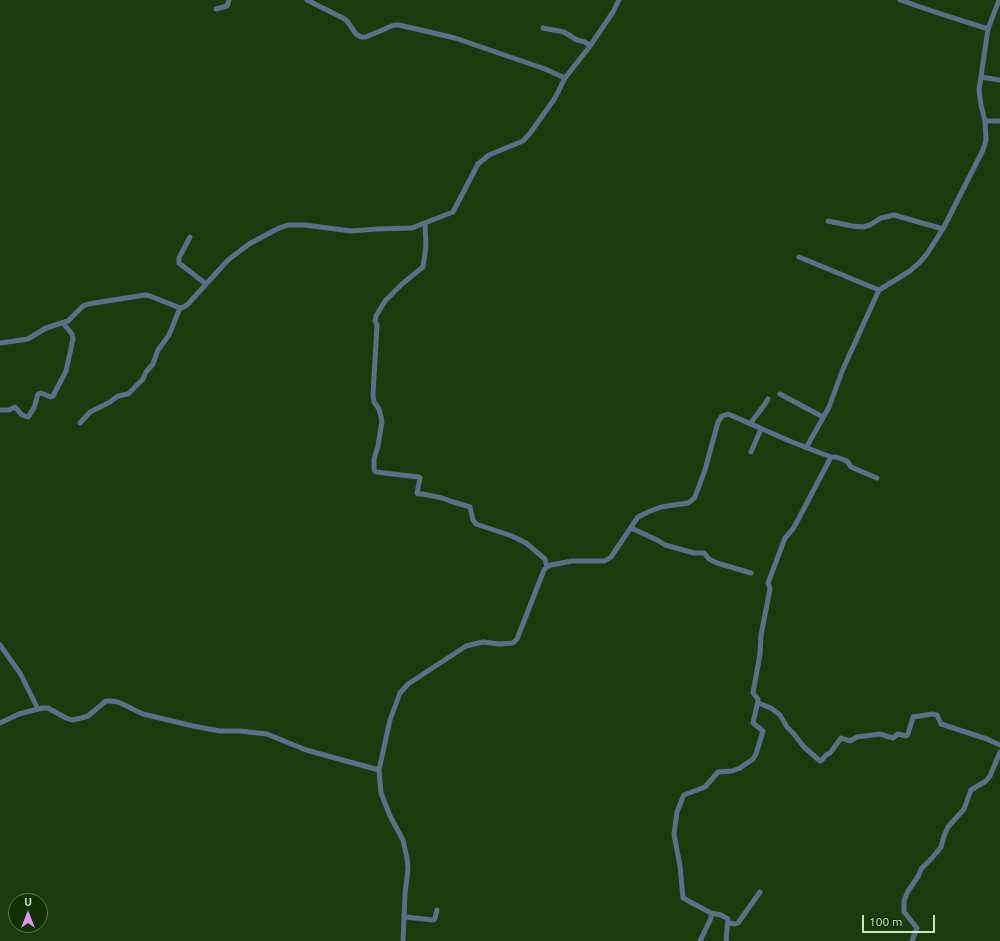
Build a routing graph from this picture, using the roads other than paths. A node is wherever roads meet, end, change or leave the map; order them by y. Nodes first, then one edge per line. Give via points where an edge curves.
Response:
1 (229, 0) edge
2 (307, 0) edge
3 (619, 0) edge
4 (900, 0) edge
5 (999, 0) edge
6 (216, 9) dead end
7 (543, 28) dead end
8 (988, 28) junction
9 (590, 46) junction
10 (981, 77) junction
11 (565, 78) junction
12 (1000, 80) edge
13 (1000, 120) edge
14 (985, 121) junction
15 (828, 221) dead end
16 (425, 223) junction
17 (943, 229) junction
18 (190, 237) dead end
19 (799, 258) dead end
20 (206, 284) junction
21 (879, 290) junction
22 (180, 308) junction
23 (63, 323) junction
24 (0, 343) edge
25 (780, 394) dead end
26 (768, 398) dead end
27 (0, 410) edge
28 (823, 417) junction
29 (80, 423) dead end
30 (750, 424) junction
31 (762, 429) junction
32 (806, 448) junction
33 (751, 452) dead end
34 (831, 457) junction
35 (877, 478) dead end
36 (631, 528) junction
37 (547, 567) junction
38 (751, 573) dead end
39 (0, 645) edge
40 (758, 703) junction
41 (38, 708) junction
42 (0, 723) edge
43 (1000, 745) edge
44 (1000, 752) edge
45 (999, 759) edge
46 (379, 770) junction
47 (760, 892) dead end
48 (437, 910) dead end
49 (711, 913) junction
50 (404, 917) junction
51 (728, 922) junction
52 (403, 941) edge
53 (700, 941) edge
54 (726, 941) edge
55 (912, 941) edge

1 - 6 street via 227,6
2 - 11 street via 343,18 356,34 361,36 366,37 399,25 455,38
3 - 9 street
4 - 8 street
5 - 8 street
7 - 9 street via 564,32
8 - 10 street
9 - 11 street
10 - 12 street
10 - 14 street via 980,97
11 - 16 street via 555,98 523,141 489,155 478,164 453,212
13 - 14 street
14 - 17 street via 986,140 983,150
15 - 17 street via 863,227 894,215
16 - 20 street via 412,228 351,231 288,225 249,244 228,260
16 - 37 street via 426,246 423,268 385,301 376,316 373,395 382,420 374,470 419,477 418,494 470,507 476,524 526,543 545,558
17 - 21 street via 919,263
18 - 20 street via 179,263
19 - 21 street
20 - 22 street via 188,304
21 - 28 street
22 - 23 street via 150,296 121,298 85,305
22 - 29 street via 169,335 143,379 128,394 118,396 90,412
23 - 24 street via 46,328 28,339
23 - 27 street via 73,339 66,371 53,396 39,393 28,417 22,415 15,407
25 - 28 street
26 - 30 street
28 - 32 street
30 - 31 street
30 - 36 street via 733,415 722,416 716,427 695,497 688,503 668,505 648,512 638,517
31 - 32 street
31 - 33 street
32 - 34 street
34 - 35 street via 848,461 851,467
34 - 40 street via 797,522 785,538 770,576 753,693
36 - 37 street via 611,557 605,561 572,561
36 - 38 street via 665,545 694,553 704,553 717,563
37 - 46 street via 517,639 513,643 483,642 466,646 408,684 400,694 390,720
39 - 41 street via 20,673
40 - 43 street via 780,715 804,747 820,761 830,753 840,738 850,741 857,737 880,734 893,738 898,734 906,736 913,717 932,714 937,715 941,724
40 - 49 street via 753,721 763,734 755,756 737,770 718,772 705,787 684,795 677,812 674,834 683,898
41 - 42 street
41 - 46 street via 48,708 72,720 88,716 106,701 118,702 143,714 193,726 220,731 267,734 306,750
44 - 45 street
45 - 55 street via 986,781 971,790 964,809 948,827 941,847 921,869 904,900 904,912 917,928
46 - 50 street via 381,793 403,840 407,858
47 - 51 street via 738,923
48 - 50 street via 434,920
49 - 51 street via 725,917
49 - 53 street
50 - 52 street
51 - 54 street

